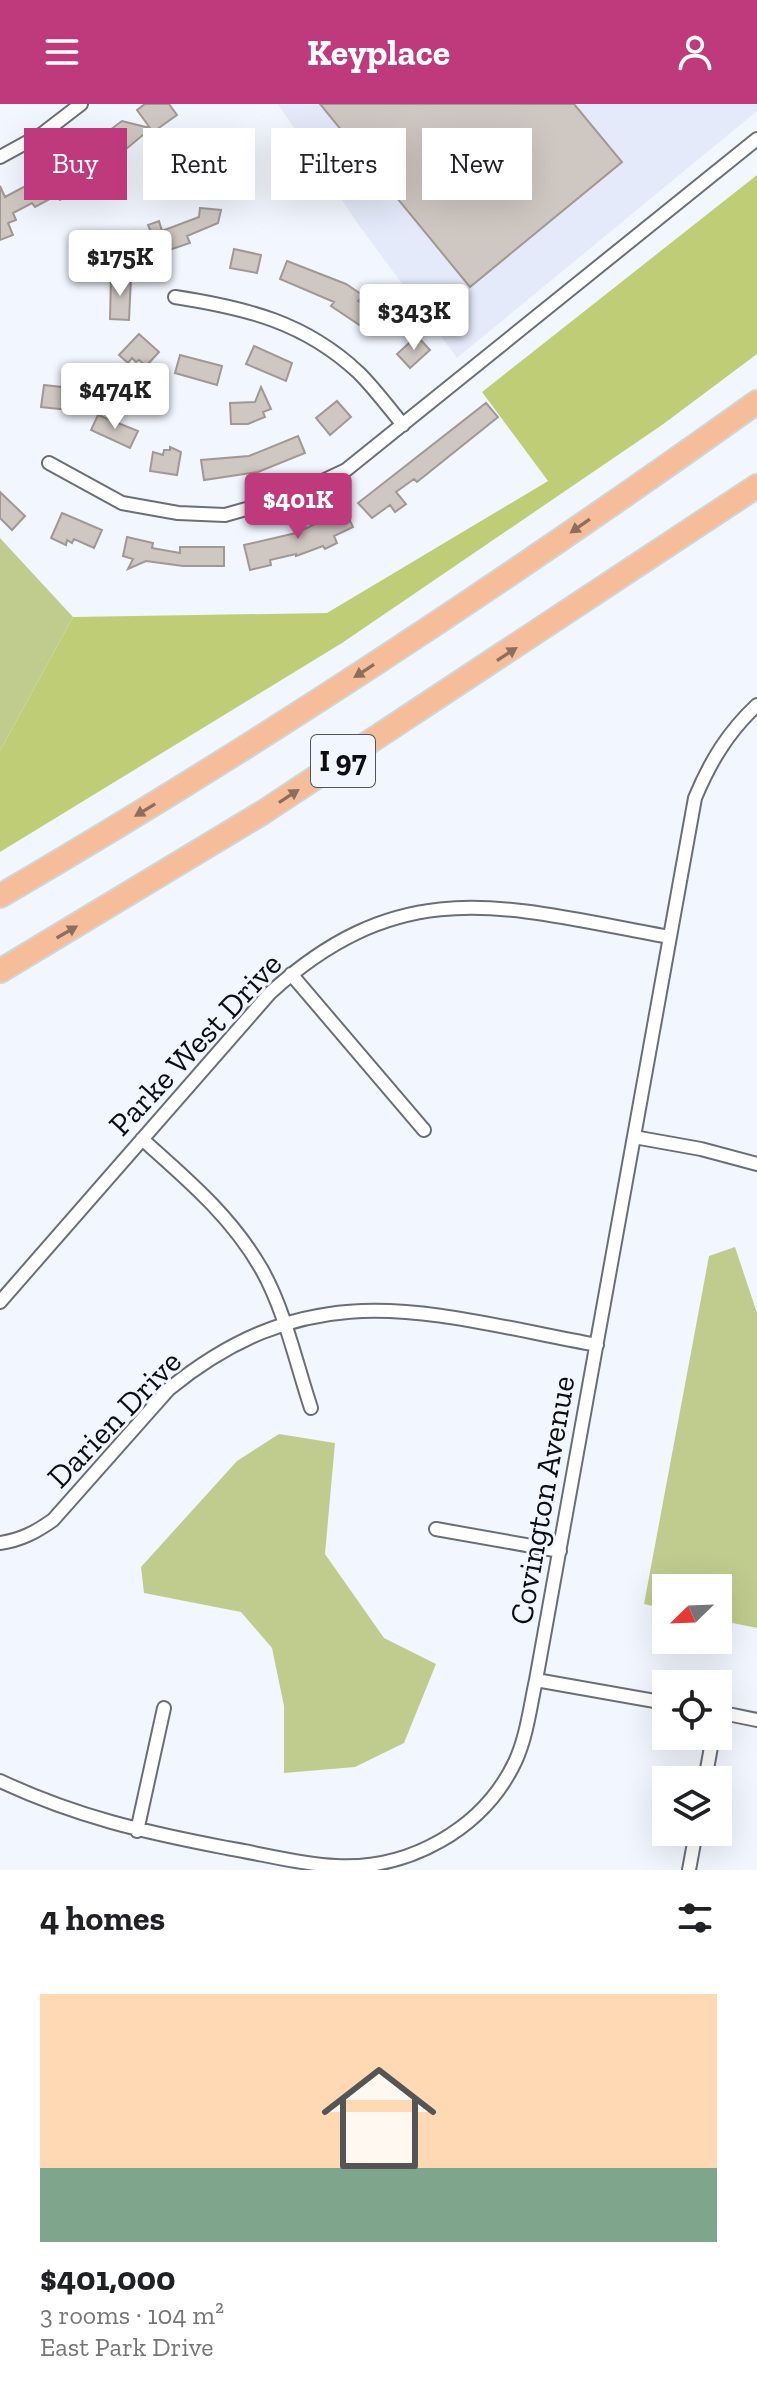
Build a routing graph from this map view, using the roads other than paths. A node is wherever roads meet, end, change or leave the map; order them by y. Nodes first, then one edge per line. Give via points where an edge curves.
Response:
1 (81, 104) edge
2 (757, 139) edge
3 (0, 157) edge
4 (175, 297) dead end
5 (757, 390) edge
6 (757, 402) edge
7 (403, 425) junction
8 (49, 463) dead end
9 (645, 482) junction
10 (757, 484) edge
11 (757, 705) edge
12 (0, 896) edge
13 (670, 937) junction
14 (0, 971) edge
15 (291, 974) junction
16 (424, 1130) dead end
17 (634, 1137) junction
18 (142, 1139) junction
19 (757, 1164) edge
20 (0, 1302) edge
21 (283, 1323) junction
22 (597, 1345) junction
23 (311, 1408) dead end
24 (436, 1529) dead end
25 (0, 1543) edge
26 (560, 1551) junction
27 (536, 1680) junction
28 (652, 1701) edge
29 (164, 1708) dead end
30 (732, 1715) edge
31 (757, 1720) edge
32 (0, 1781) edge
33 (137, 1831) junction
34 (693, 1846) edge
35 (391, 1866) edge
36 (689, 1870) edge

1 - 3 street
2 - 7 street
4 - 7 street via 277,320 329,347
5 - 9 highway
6 - 9 highway, I 97
7 - 8 street via 346,470 289,497 225,515 122,503
9 -> 12 highway, I 97 via 240,751
14 -> 10 highway, I 97 via 262,813
11 - 13 street, Covington Avenue via 716,753 695,798
13 - 15 street, Parke West Drive via 501,907 434,909 344,939
13 - 17 street, Covington Avenue
15 - 16 street
15 - 18 street, Parke West Drive
17 - 19 street
17 - 22 street, Covington Avenue
18 - 20 street, Parke West Drive
18 - 21 street via 201,1191 238,1234 262,1271
21 - 22 street, Darien Drive via 332,1312 396,1310
21 - 23 street
21 - 25 street, Darien Drive via 236,1343 191,1371 53,1520 35,1533
22 - 26 street, Covington Avenue
24 - 26 street
26 - 27 street, Covington Avenue
27 - 28 street
27 - 35 street, Covington Avenue via 524,1740 500,1787 464,1825
29 - 33 street
30 - 31 street
32 - 33 street, Covington Avenue via 70,1811
33 - 35 street, Covington Avenue via 309,1863
34 - 36 street

